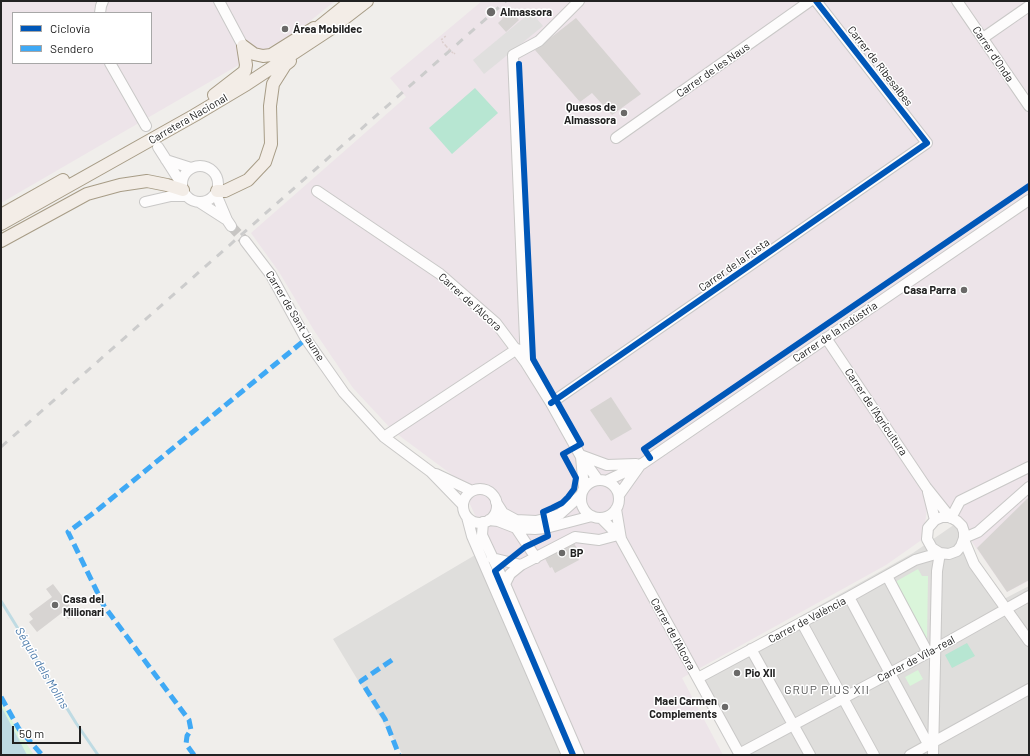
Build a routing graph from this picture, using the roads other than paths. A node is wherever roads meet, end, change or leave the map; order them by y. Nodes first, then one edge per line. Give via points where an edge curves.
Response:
1 (103, 1) edge
2 (219, 1) edge
3 (351, 1) edge
4 (367, 1) edge
5 (579, 1) edge
6 (810, 1) edge
7 (816, 1) edge
8 (958, 1) edge
9 (1029, 6) edge
10 (100, 12) edge
11 (326, 27) junction
12 (983, 38) junction
13 (243, 46) junction
14 (111, 64) edge
15 (214, 95) junction
16 (1029, 106) edge
17 (146, 126) dead end
18 (616, 138) dead end
19 (928, 143) joint
20 (158, 147) dead end
21 (166, 160) junction
22 (191, 168) junction
23 (183, 190) junction
24 (317, 190) dead end
25 (216, 192) junction
26 (1029, 200) edge
27 (145, 202) dead end
28 (199, 202) junction
29 (1, 214) edge
30 (1, 224) edge
31 (1, 241) edge
32 (245, 241) tunnel mouth
33 (826, 338) junction
34 (517, 349) junction
35 (526, 363) junction
36 (551, 403) junction
37 (384, 436) junction
38 (580, 455) junction
39 (642, 464) junction
40 (1029, 467) edge
41 (431, 472) junction
42 (602, 480) junction
43 (926, 486) junction
44 (1029, 487) edge
45 (472, 491) junction
46 (583, 492) junction
47 (619, 495) junction
48 (496, 502) junction
49 (463, 505) junction
50 (616, 509) junction
51 (467, 517) junction
52 (951, 518) junction
53 (601, 520) junction
54 (935, 520) junction
55 (486, 521) junction
56 (574, 521) junction
57 (516, 528) junction
58 (575, 537) junction
59 (620, 537) junction
60 (927, 539) junction
61 (964, 539) junction
62 (599, 540) junction
63 (957, 550) junction
64 (940, 553) junction
65 (492, 558) junction
66 (536, 558) junction
67 (915, 560) junction
68 (974, 564) junction
69 (521, 565) junction
70 (887, 576) junction
71 (506, 584) junction
72 (1029, 596) edge
73 (849, 597) junction
74 (1006, 609) junction
75 (802, 623) junction
76 (1029, 641) edge
77 (751, 649) junction
78 (932, 651) junction
79 (890, 673) junction
80 (698, 678) junction
81 (1029, 689) edge
82 (843, 698) junction
83 (793, 725) junction
84 (930, 743) junction
85 (567, 755) edge
86 (579, 755) edge
87 (740, 755) edge
88 (810, 755) edge
89 (874, 755) edge
90 (910, 755) edge
91 (933, 755) edge

1 - 10 street
2 - 13 street
3 - 11 main road, Carretera Nacional
4 - 11 main road, Carretera Nacional
5 - 35 street via 539,41 513,55
6 - 18 street, Carrer de les Naus
7 - 19 street, Carrer de Ribesalbes
8 - 12 street, Carrer d'Onda
9 - 12 street
11 - 13 main road via 310,30 271,55 254,54
11 - 15 main road, Carretera Nacional
11 - 25 main road via 318,42 285,65 274,84 270,106 271,144 265,162 248,180 225,191
11 - 30 main road, Carretera Nacional via 247,84
12 - 16 street, Carrer d'Onda
13 - 15 main road via 245,71
14 - 17 street
15 - 29 main road, Carretera Nacional
19 - 36 street, Carrer de la Fusta
20 - 21 street
21 - 22 street
21 - 23 street
22 - 23 street via 184,174
22 - 25 street via 202,166 212,170 218,180
23 - 27 street via 171,196
23 - 28 street via 192,201
23 - 31 main road via 147,181 114,186 87,194
24 - 34 street, Carrer de l'Alcora via 440,274 496,323
25 - 28 street via 209,200
25 - 28 street via 229,223
26 - 33 street, Carrer de la Indústria
32 - 37 street, Carrer de Sant Jaume via 271,275 306,340 344,392
33 - 39 street, Carrer de la Indústria
33 - 43 street, Carrer de l'Agricultura
34 - 35 street, Carrer de l'Alcora
34 - 37 street
35 - 36 street, Carrer de l'Alcora
36 - 38 street, Carrer de l'Alcora
37 - 41 street, Carrer de Sant Jaume
38 - 39 street via 607,466
38 - 42 street, Carrer de l'Alcora
38 - 46 street, Carrer de l'Alcora
39 - 42 street, Carrer de la Indústria
39 - 47 street, Carrer de la Indústria
40 - 52 street via 960,501
41 - 45 street, Carrer de Sant Jaume
41 - 49 street, Carrer de Sant Jaume
42 - 46 street via 590,482
42 - 47 street via 615,487
43 - 52 street, Carrer de l'Agricultura
43 - 54 street, Carrer de l'Agricultura
44 - 61 street via 978,532
45 - 48 street via 487,491
45 - 49 street
46 - 48 street via 560,514 536,521 516,520 503,513
46 - 53 street via 583,508 588,514
47 - 50 street
48 - 55 street via 495,512
49 - 51 street
50 - 53 street
50 - 59 street, Carrer de l'Alcora
51 - 55 street via 477,523
51 - 85 street via 472,536
52 - 54 street via 942,517
52 - 61 street via 962,526
53 - 56 street
53 - 59 street
53 - 62 street
54 - 60 street via 928,528
55 - 57 street via 498,521
55 - 65 street via 482,535
56 - 57 street via 546,528
56 - 58 street
57 - 66 street
58 - 62 street
58 - 66 street
59 - 62 street
59 - 80 street, Carrer de l'Alcora
60 - 64 street via 932,548
60 - 67 street
61 - 63 street
61 - 68 street
63 - 64 street via 949,554
63 - 68 street
64 - 67 street, Carrer de València
64 - 78 street
65 - 69 street
65 - 71 street
66 - 69 street
67 - 70 street, Carrer de València
68 - 74 street
69 - 71 street via 510,574
70 - 73 street, Carrer de València
70 - 78 street
71 - 86 street
72 - 74 street, Carrer de Vila-real
73 - 75 street, Carrer de València
73 - 79 street
74 - 76 street
74 - 78 street, Carrer de Vila-real
75 - 77 street, Carrer de València
75 - 82 street
77 - 80 street, Carrer de València
77 - 83 street
78 - 79 street, Carrer de Vila-real
78 - 84 street
79 - 82 street, Carrer de Vila-real
79 - 84 street
80 - 87 street, Carrer de l'Alcora
81 - 84 street
82 - 83 street, Carrer de Vila-real
82 - 89 street
83 - 87 street, Carrer de Vila-real
83 - 88 street
84 - 90 street
84 - 91 street

